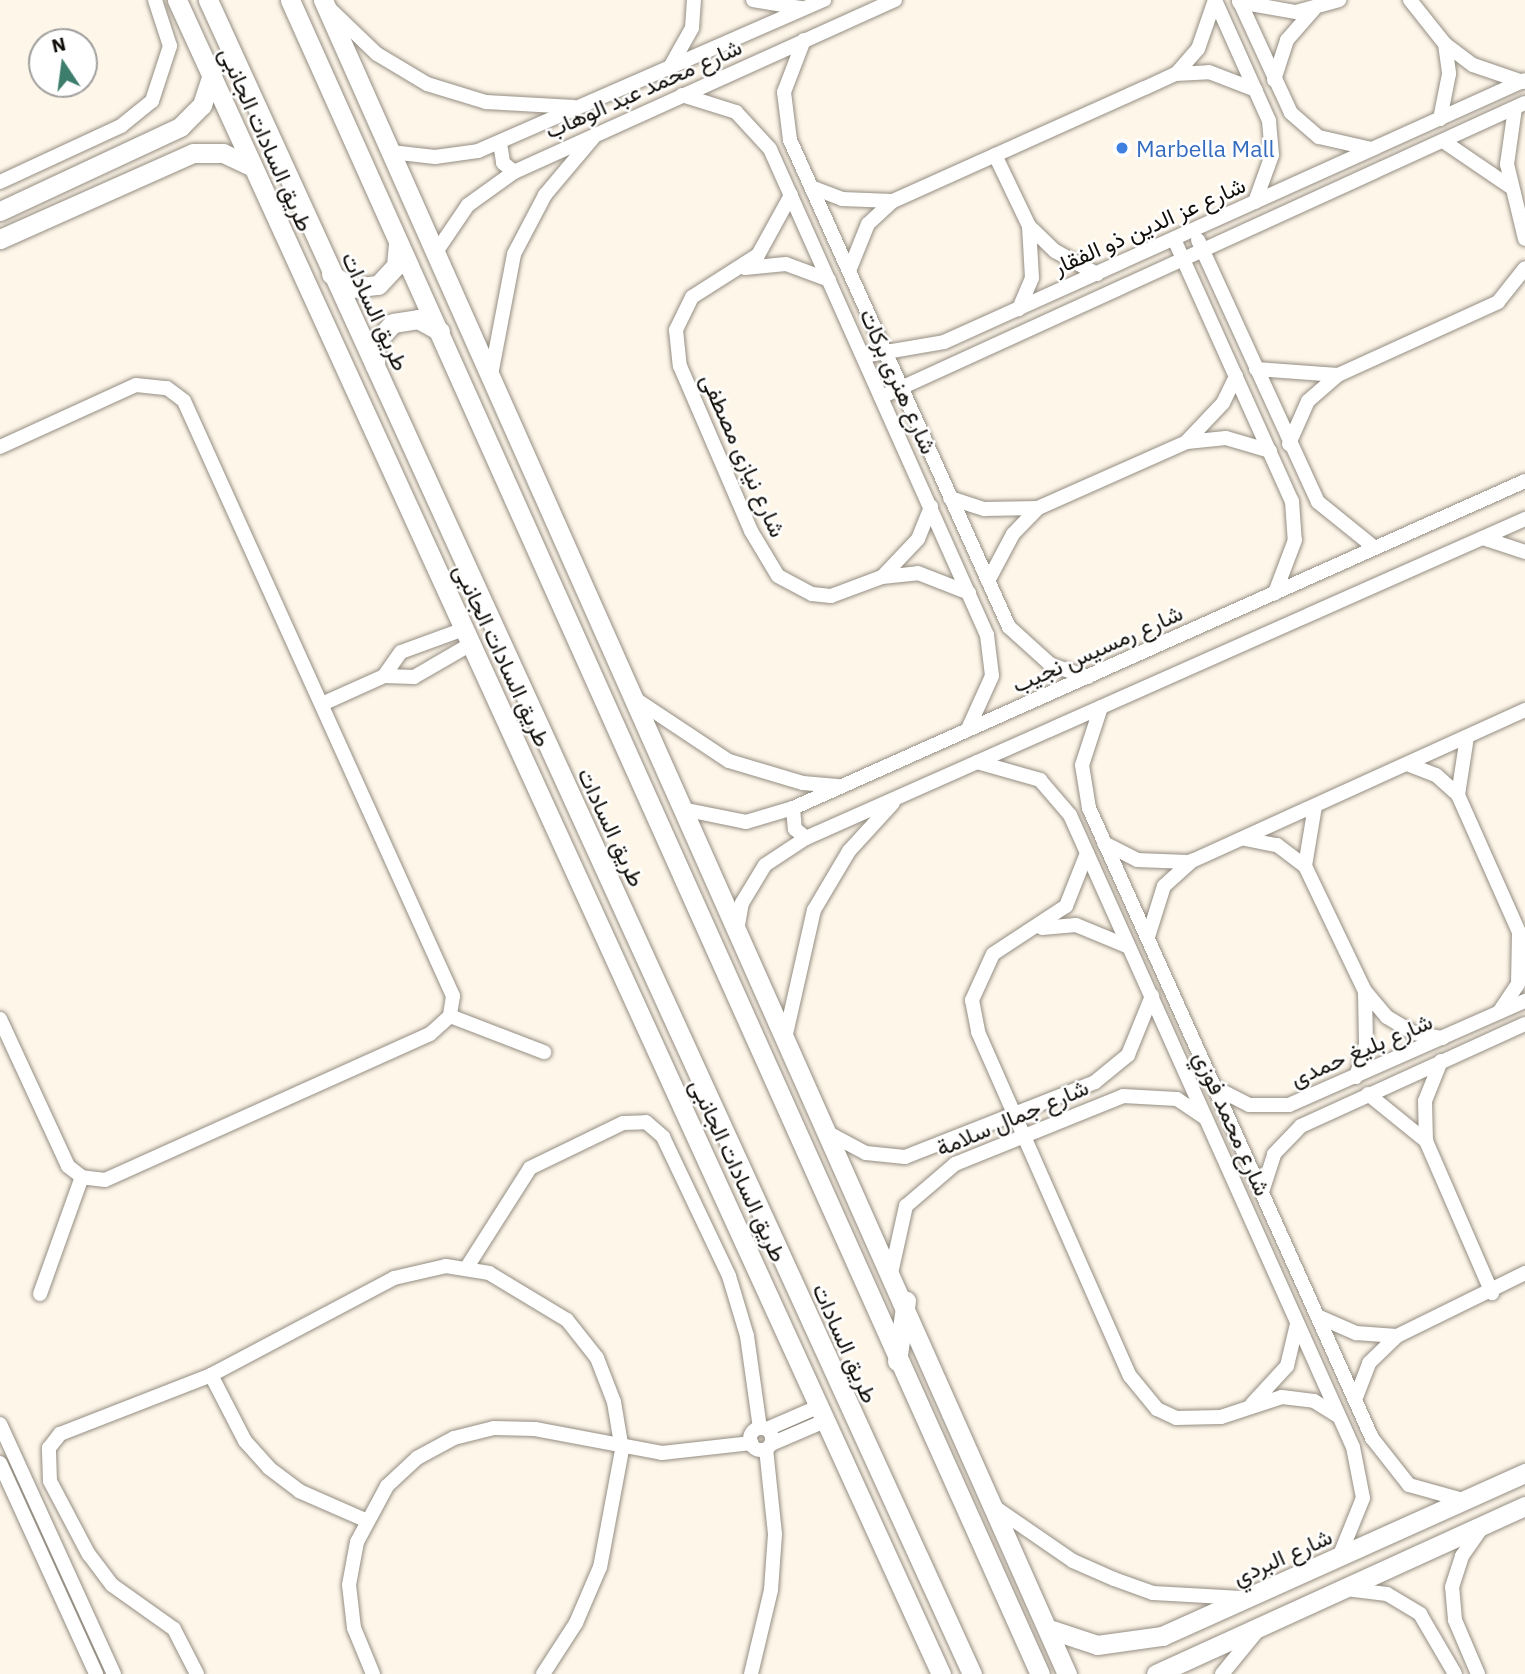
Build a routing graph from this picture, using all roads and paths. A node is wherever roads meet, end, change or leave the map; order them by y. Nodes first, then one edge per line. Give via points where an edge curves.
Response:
1 (155, 0) edge
2 (177, 0) edge
3 (208, 0) edge
4 (290, 0) edge
5 (694, 0) edge
6 (753, 0) edge
7 (824, 0) edge
8 (895, 0) edge
9 (1215, 0) edge
10 (1339, 0) edge
11 (1410, 0) edge
12 (323, 1) edge
13 (1239, 1) edge
14 (806, 8) junction
15 (1315, 8) junction
16 (221, 29) junction
17 (804, 40) junction
18 (1445, 44) junction
19 (669, 69) junction
20 (1175, 74) junction
21 (212, 75) junction
22 (1274, 80) junction
23 (1524, 81) edge
24 (1255, 90) junction
25 (682, 95) junction
26 (1520, 105) edge
27 (586, 106) junction
28 (1440, 119) junction
29 (597, 133) junction
30 (158, 139) junction
31 (1443, 141) junction
32 (500, 143) junction
33 (1374, 149) junction
34 (391, 152) junction
35 (995, 155) junction
36 (169, 162) junction
37 (251, 166) junction
38 (514, 172) junction
39 (0, 182) edge
40 (1509, 186) junction
41 (811, 187) junction
42 (791, 195) junction
43 (893, 201) junction
44 (1255, 202) junction
45 (0, 211) edge
46 (1029, 226) junction
47 (1193, 230) junction
48 (0, 239) edge
49 (1174, 239) junction
50 (1525, 239) edge
51 (398, 240) junction
52 (1202, 249) junction
53 (436, 252) junction
54 (1183, 257) junction
55 (1525, 268) edge
56 (740, 269) junction
57 (849, 271) junction
58 (331, 273) junction
59 (1097, 274) junction
60 (829, 280) junction
61 (1019, 309) junction
62 (993, 321) junction
63 (440, 331) junction
64 (1001, 339) junction
65 (883, 348) junction
66 (863, 356) junction
67 (375, 367) junction
68 (1255, 369) junction
69 (491, 375) junction
70 (1338, 375) junction
71 (1236, 376) junction
72 (901, 387) junction
73 (881, 397) junction
74 (371, 425) junction
75 (512, 431) junction
76 (1187, 442) junction
77 (1289, 444) junction
78 (0, 447) edge
79 (1270, 451) junction
80 (418, 453) junction
81 (506, 477) junction
82 (1525, 481) edge
83 (950, 498) junction
84 (931, 507) junction
85 (1038, 508) junction
86 (1525, 519) edge
87 (455, 535) junction
88 (1481, 538) junction
89 (1376, 548) junction
90 (1525, 552) edge
91 (549, 573) junction
92 (882, 577) junction
93 (988, 581) junction
94 (970, 593) junction
95 (1275, 593) junction
96 (450, 598) junction
97 (589, 601) junction
98 (467, 636) junction
99 (426, 645) junction
100 (434, 664) junction
101 (384, 676) junction
102 (1088, 677) junction
103 (631, 696) junction
104 (322, 704) junction
105 (1101, 707) junction
106 (1525, 710) edge
107 (508, 726) junction
108 (966, 732) junction
109 (1467, 737) junction
110 (548, 744) junction
111 (977, 762) junction
112 (1408, 764) junction
113 (841, 786) junction
114 (1458, 795) junction
115 (900, 796) junction
116 (1315, 806) junction
117 (793, 808) junction
118 (1089, 808) junction
119 (682, 809) junction
120 (1070, 815) junction
121 (806, 838) junction
122 (1242, 838) junction
123 (1104, 843) junction
124 (1087, 851) junction
125 (1192, 861) junction
126 (1305, 866) junction
127 (738, 925) junction
128 (1034, 930) junction
129 (1522, 935) edge
130 (1148, 940) junction
131 (1130, 948) junction
132 (1365, 991) junction
133 (1152, 996) junction
134 (1525, 1001) edge
135 (1499, 1013) junction
136 (450, 1016) junction
137 (0, 1018) edge
138 (1468, 1027) junction
139 (1523, 1027) edge
140 (786, 1034) junction
141 (1444, 1038) junction
142 (1473, 1047) junction
143 (544, 1052) dead end
144 (1441, 1061) junction
145 (1356, 1077) junction
146 (1214, 1087) junction
147 (1368, 1094) junction
148 (1310, 1098) junction
149 (1016, 1115) junction
150 (1319, 1116) junction
151 (1206, 1119) junction
152 (832, 1135) junction
153 (1025, 1135) junction
154 (1426, 1141) junction
155 (82, 1177) junction
156 (1262, 1194) junction
157 (1286, 1246) junction
158 (1267, 1255) junction
159 (467, 1267) junction
160 (892, 1269) junction
161 (1525, 1273) edge
162 (1492, 1293) junction
163 (40, 1294) dead end
164 (906, 1300) junction
165 (1317, 1316) junction
166 (1297, 1323) junction
167 (1397, 1336) junction
168 (897, 1363) junction
169 (211, 1375) junction
170 (1355, 1400) junction
171 (1252, 1404) junction
172 (919, 1409) junction
173 (824, 1413) junction
174 (1340, 1418) junction
175 (0, 1424) edge
176 (763, 1428) junction
177 (1372, 1438) junction
178 (962, 1439) junction
179 (751, 1443) junction
180 (768, 1447) junction
181 (1353, 1447) junction
182 (622, 1450) junction
183 (0, 1463) edge
184 (876, 1469) junction
185 (22, 1470) junction
186 (1525, 1473) edge
187 (6, 1478) junction
188 (853, 1480) junction
189 (1465, 1500) junction
190 (1525, 1506) edge
191 (996, 1508) junction
192 (365, 1520) junction
193 (1484, 1525) junction
194 (1339, 1557) junction
195 (1276, 1585) junction
196 (1341, 1589) junction
197 (1247, 1598) junction
198 (1288, 1613) junction
199 (1262, 1625) junction
200 (1052, 1630) junction
201 (96, 1674) edge
202 (114, 1674) edge
203 (197, 1674) edge
204 (373, 1674) edge
205 (543, 1674) edge
206 (751, 1674) edge
207 (941, 1674) edge
208 (972, 1674) edge
209 (1040, 1674) edge
210 (1067, 1674) edge
211 (1156, 1674) edge
212 (1222, 1674) edge
213 (1455, 1674) edge
214 (1478, 1674) edge

1 - 39 street via 170,46 152,101 121,126
2 - 21 street, طريق السادات الجانبى
3 - 16 street, طريق السادات
4 - 51 street, طريق السادات
5 - 19 street via 691,28
6 - 14 street
7 - 14 street, شارع محمد عبد الوهاب
8 - 17 street, شارع محمد عبد الوهاب
9 - 20 street via 1198,49
9 - 24 street
10 - 15 street
11 - 18 street
12 - 27 street via 377,54 427,84 519,107
12 - 34 street
13 - 15 street via 1277,13
13 - 22 street
14 - 19 street, شارع محمد عبد الوهاب
15 - 22 street via 1287,40
16 - 21 street
16 - 58 street, طريق السادات
17 - 25 street, شارع محمد عبد الوهاب
17 - 41 street, شارع هنرى بركات via 783,108
18 - 23 street via 1473,65
18 - 28 street via 1449,74
19 - 27 street, شارع محمد عبد الوهاب
20 - 24 street via 1209,72
20 - 35 street
21 - 30 street via 192,117
21 - 37 street, طريق السادات الجانبى
22 - 33 street via 1291,113 1319,137
23 - 28 street, شارع عز الدين ذو الفقار
24 - 44 street via 1269,121 1272,155
25 - 29 street, شارع محمد عبد الوهاب
25 - 42 street, شارع هنرى بركات via 721,104 750,122
26 - 31 street, شارع عز الدين ذو الفقار
26 - 40 street via 1507,149
27 - 32 street, شارع محمد عبد الوهاب
28 - 33 street, شارع عز الدين ذو الفقار
29 - 38 street, شارع محمد عبد الوهاب
29 - 69 street via 545,195 514,254
30 - 36 street
30 - 45 street
31 - 40 street
31 - 52 street, شارع عز الدين ذو الفقار
32 - 34 street, شارع محمد عبد الوهاب via 457,156
32 - 38 street via 503,163
33 - 44 street, شارع عز الدين ذو الفقار
34 - 53 street
35 - 43 street
35 - 46 street
36 - 37 street via 208,152
36 - 48 street
37 - 74 street, طريق السادات الجانبى
38 - 53 street, شارع محمد عبد الوهاب via 468,205
40 - 50 street
41 - 43 street via 842,199
41 - 57 street, شارع هنرى بركات
42 - 56 street, شارع نيازى مصطفى via 773,237
42 - 60 street, شارع هنرى بركات
43 - 57 street via 859,239
44 - 47 street, شارع عز الدين ذو الفقار
46 - 59 street via 1055,251
46 - 61 street via 1034,262
47 - 49 street, شارع عز الدين ذو الفقار
47 - 52 street
49 - 54 street
49 - 59 street, شارع عز الدين ذو الفقار
51 - 58 street via 396,266 378,285 352,288
51 - 63 street, طريق السادات
52 - 54 street, شارع عز الدين ذو الفقار
52 - 68 street
53 - 69 street
54 - 64 street, شارع عز الدين ذو الفقار
54 - 71 street
55 - 70 street via 1499,302
56 - 60 street, شارع نيازى مصطفى via 786,264
56 - 92 street, شارع نيازى مصطفى via 692,297 679,321 675,348 751,531 778,576 812,594 831,596
57 - 65 street, شارع هنرى بركات
58 - 67 street, طريق السادات
59 - 61 street, شارع عز الدين ذو الفقار
60 - 66 street, شارع هنرى بركات
61 - 62 street, شارع عز الدين ذو الفقار
62 - 64 street
62 - 65 street, شارع عز الدين ذو الفقار via 929,345
63 - 67 street via 418,319 393,323 376,342
63 - 81 street, طريق السادات
64 - 72 street, شارع عز الدين ذو الفقار
65 - 66 street, شارع عز الدين ذو الفقار
65 - 72 street, شارع هنرى بركات
66 - 73 street, شارع هنرى بركات
67 - 80 street, طريق السادات
68 - 70 street
68 - 77 street
69 - 75 street
70 - 77 street via 1308,401
71 - 76 street via 1223,403
71 - 79 street
72 - 73 street, شارع عز الدين ذو الفقار
72 - 83 street, شارع هنرى بركات
73 - 84 street, شارع هنرى بركات
74 - 80 street
74 - 96 street, طريق السادات الجانبى
75 - 81 street
75 - 97 street
76 - 79 street via 1226,438
76 - 85 street
77 - 89 street via 1318,502
78 - 104 street via 136,385 177,394 190,410
79 - 95 street via 1295,520 1291,559
80 - 87 street, طريق السادات
81 - 91 street, طريق السادات
82 - 89 street, شارع رمسيس نجيب
83 - 85 street via 993,510
83 - 93 street, شارع هنرى بركات
84 - 92 street, شارع نيازى مصطفى via 918,540
84 - 94 street, شارع هنرى بركات
85 - 93 street via 1003,549
86 - 88 street
87 - 96 street
87 - 110 street, طريق السادات
88 - 90 street
88 - 105 street
89 - 95 street, شارع رمسيس نجيب
91 - 97 street
91 - 168 street, طريق السادات
92 - 94 street, شارع نيازى مصطفى via 918,573
93 - 102 street, شارع هنرى بركات via 1021,642 1051,665
94 - 108 street, شارع هنرى بركات via 987,635 992,676
95 - 102 street, شارع رمسيس نجيب
96 - 98 street, طريق السادات الجانبى
97 - 103 street
98 - 99 street
98 - 100 street
98 - 107 street, طريق السادات الجانبى
99 - 100 street
99 - 101 street via 401,652
100 - 101 street via 414,677
101 - 104 street
102 - 108 street, شارع رمسيس نجيب
103 - 113 street via 729,761 803,783
103 - 119 street
104 - 136 street via 450,986
105 - 111 street
105 - 118 street, شارع محمد فوزي via 1082,765
106 - 109 street
107 - 110 street
107 - 173 street, طريق السادات الجانبى
108 - 113 street, شارع رمسيس نجيب
109 - 112 street
109 - 114 street
110 - 184 street, طريق السادات
111 - 115 street
111 - 120 street, شارع محمد فوزي via 1040,780
112 - 114 street via 1436,775
112 - 116 street
113 - 117 street, شارع رمسيس نجيب
114 - 129 street
115 - 121 street
115 - 140 street via 849,851 814,910
116 - 122 street
116 - 126 street
117 - 119 street, شارع رمسيس نجيب via 746,822
117 - 121 street via 795,829
118 - 120 street
118 - 123 street, شارع محمد فوزي
119 - 127 street
120 - 124 street, شارع محمد فوزي
121 - 127 street via 765,865 752,883
122 - 125 street
122 - 126 street via 1277,845
123 - 125 street via 1146,862
123 - 130 street, شارع محمد فوزي
124 - 128 street via 1077,890
124 - 131 street, شارع محمد فوزي
125 - 130 street via 1154,902
126 - 132 street
127 - 140 street
128 - 131 street via 1076,925
128 - 149 street via 993,954 972,1000 978,1032
129 - 135 street via 1518,984
130 - 131 street
130 - 146 street, شارع محمد فوزي
131 - 133 street, شارع محمد فوزي
132 - 141 street via 1399,1026
132 - 145 street via 1366,1044
133 - 149 street, شارع جمال سلامة via 1140,1037 1113,1070
133 - 151 street, شارع محمد فوزي
134 - 135 street, شارع بليغ حمدى
135 - 138 street, شارع بليغ حمدى
136 - 143 street
136 - 155 street via 430,1034 105,1180
137 - 155 street via 63,1158
138 - 141 street, شارع بليغ حمدى
138 - 142 street
139 - 142 street, شارع بليغ حمدى
140 - 152 street
141 - 145 street, شارع بليغ حمدى
142 - 144 street, شارع بليغ حمدى
144 - 147 street, شارع بليغ حمدى
144 - 154 street via 1425,1101
145 - 148 street, شارع بليغ حمدى
146 - 148 street, شارع بليغ حمدى via 1269,1108
146 - 156 street, شارع محمد فوزي
147 - 150 street, شارع بليغ حمدى
147 - 154 street
148 - 150 street via 1309,1110
149 - 152 street, شارع جمال سلامة via 905,1157 866,1153
149 - 153 street
150 - 156 street, شارع بليغ حمدى via 1274,1154
151 - 153 street, شارع جمال سلامة via 1177,1099 1141,1093
151 - 158 street, شارع محمد فوزي
152 - 160 street
153 - 160 street, شارع جمال سلامة via 947,1168 919,1189 897,1226
153 - 171 street via 1141,1394 1157,1409 1198,1421
154 - 162 street
155 - 163 street
156 - 157 street, شارع محمد فوزي
157 - 158 street
157 - 165 street, شارع محمد فوزي
158 - 166 street, شارع محمد فوزي
159 - 169 street via 422,1269 394,1279
159 - 176 street via 530,1168 623,1123 646,1122 663,1137 729,1276 747,1336
159 - 182 street via 528,1292 567,1320 597,1358
160 - 164 street
161 - 162 street
162 - 167 street
164 - 168 street
164 - 178 street
165 - 167 street via 1356,1333
165 - 170 street, شارع محمد فوزي
166 - 171 street via 1287,1366
166 - 174 street, شارع محمد فوزي
167 - 170 street via 1369,1363
168 - 172 street, طريق السادات
169 - 192 street via 231,1420 270,1468 299,1491
169 - 203 street via 60,1434 46,1465 99,1571 174,1629
170 - 177 street, شارع محمد فوزي
171 - 174 street via 1299,1398
172 - 178 street
172 - 209 street, طريق السادات
173 - 176 street
173 - 180 street
173 - 188 street, طريق السادات الجانبى
174 - 181 street, شارع محمد فوزي
175 - 185 street
176 - 179 street
176 - 180 street
177 - 181 street via 1366,1450
177 - 189 street, شارع محمد فوزي via 1409,1485
178 - 191 street
179 - 180 street
179 - 182 street via 704,1451
180 - 206 street via 775,1534 771,1590
181 - 194 street, شارع محمد فوزي via 1363,1498
182 - 192 street via 536,1429 494,1428 454,1438 407,1467
182 - 205 street via 600,1567 576,1623
183 - 187 street
184 - 188 street
184 - 208 street, طريق السادات
185 - 187 street
185 - 202 street
186 - 189 street, شارع البردي
187 - 201 street
188 - 207 street, طريق السادات الجانبى
189 - 194 street, شارع البردي
190 - 193 street
191 - 197 street via 1073,1561 1153,1593
191 - 200 street
192 - 204 street via 349,1585 354,1628
193 - 196 street
193 - 214 street via 1462,1556 1452,1587 1455,1619
194 - 195 street, شارع البردي
195 - 197 street, شارع البردي
195 - 198 street
196 - 198 street
196 - 213 street via 1369,1590 1405,1602 1433,1628
197 - 200 street, شارع البردي via 1141,1643 1097,1645
198 - 199 street
199 - 211 street
199 - 212 street
200 - 210 street

